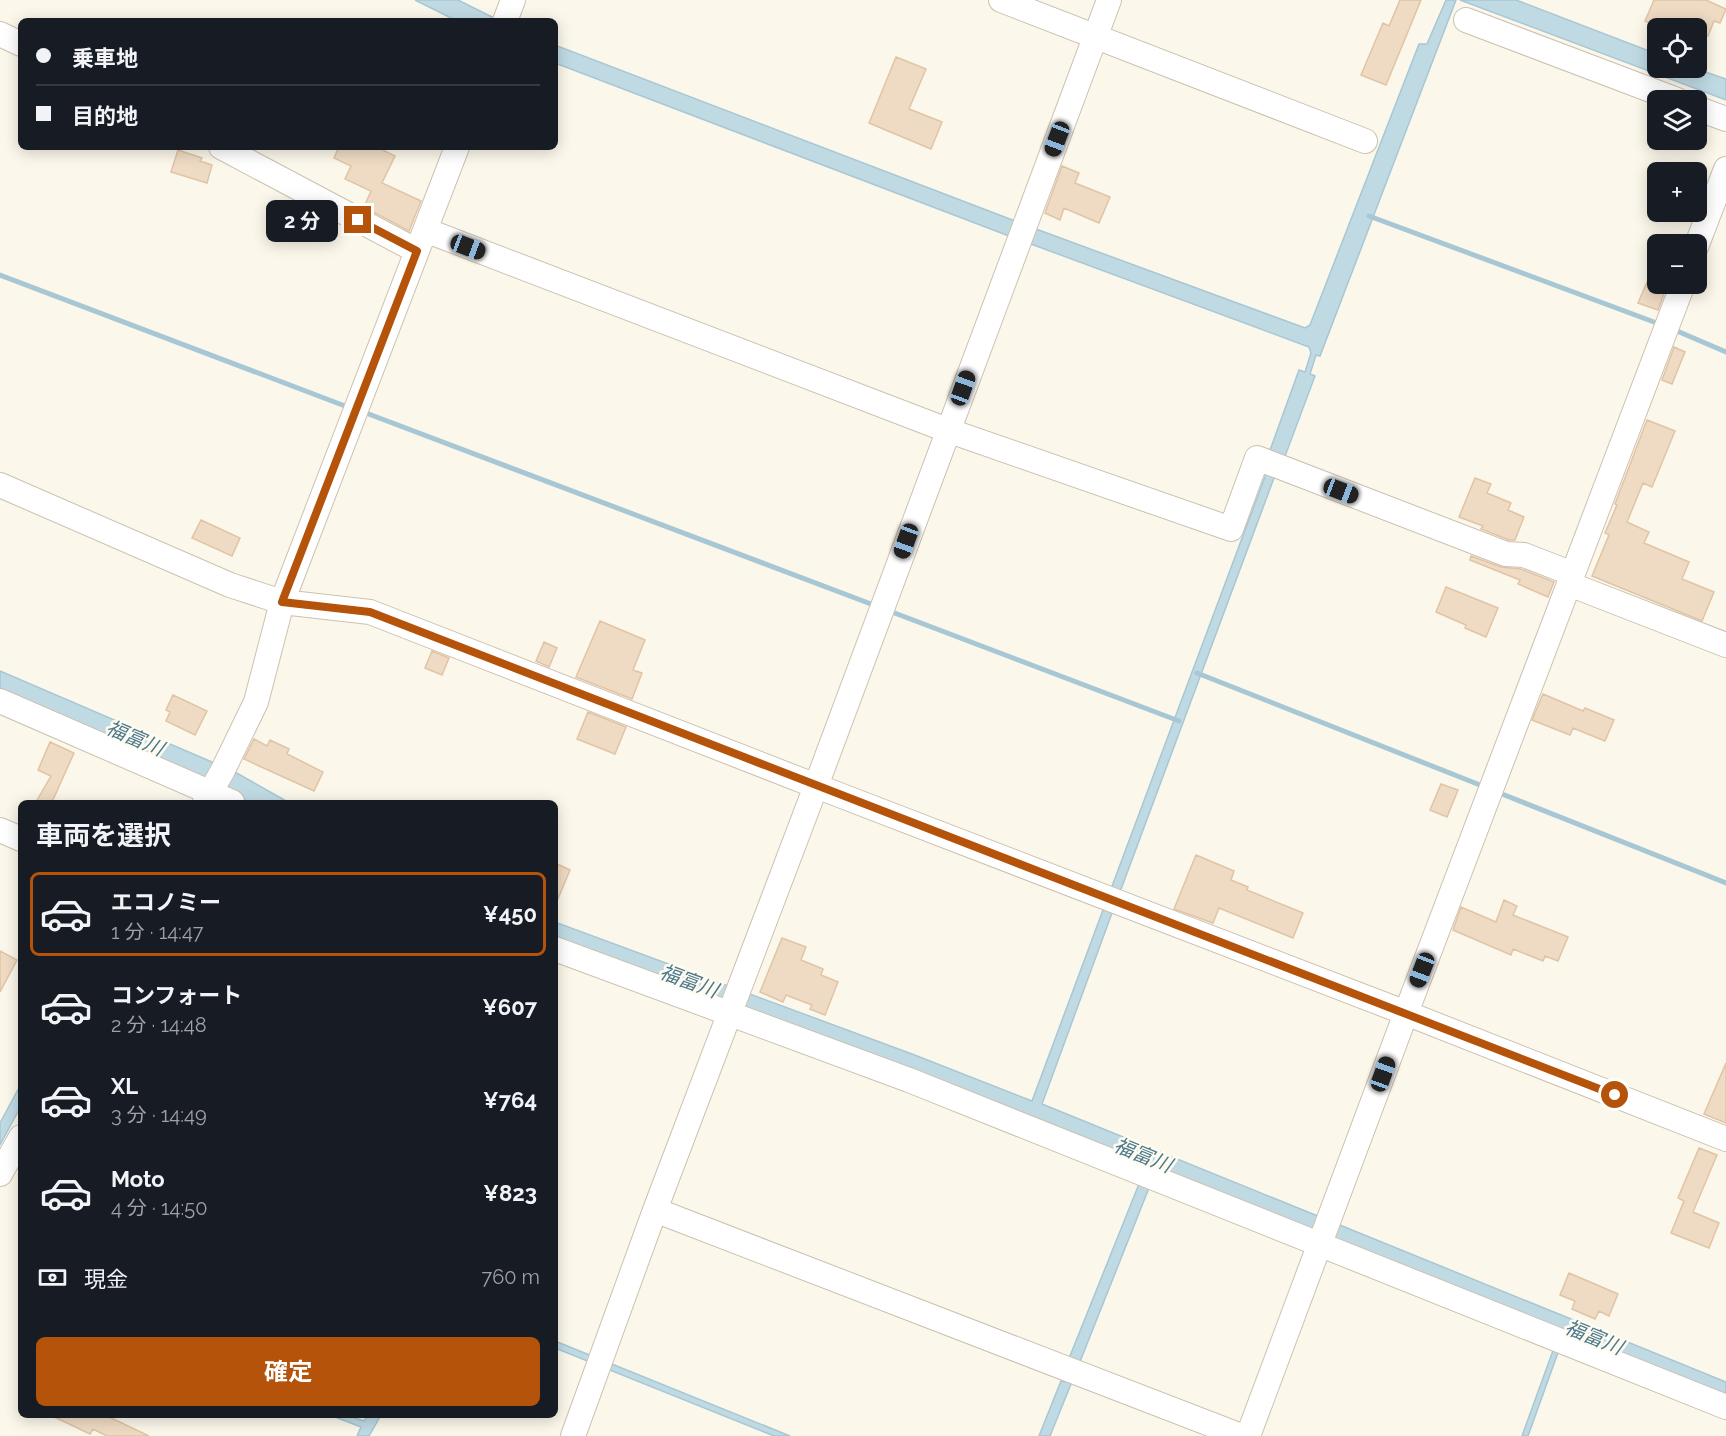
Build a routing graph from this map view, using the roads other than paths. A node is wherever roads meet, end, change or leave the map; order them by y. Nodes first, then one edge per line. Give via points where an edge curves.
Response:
1 (513, 0) edge
2 (1001, 0) edge
3 (1109, 0) edge
4 (506, 18) edge
5 (1466, 20) dead end
6 (0, 34) edge
7 (1096, 36) junction
8 (18, 43) edge
9 (1651, 90) edge
10 (1707, 112) edge
11 (1726, 119) edge
12 (1365, 141) dead end
13 (227, 150) edge
14 (456, 150) edge
15 (1726, 169) edge
16 (1701, 234) edge
17 (421, 241) junction
18 (1679, 294) edge
19 (947, 429) junction
20 (0, 486) edge
21 (1571, 579) junction
22 (282, 602) junction
23 (1726, 645) edge
24 (0, 701) edge
25 (816, 786) junction
26 (217, 791) edge
27 (0, 830) edge
28 (18, 838) edge
29 (558, 950) edge
30 (734, 1003) junction
31 (1406, 1012) junction
32 (1726, 1139) edge
33 (18, 1142) edge
34 (0, 1174) edge
35 (655, 1210) junction
36 (1324, 1233) junction
37 (1726, 1407) edge
38 (573, 1436) edge
39 (1241, 1436) edge
40 (1248, 1436) edge

1 - 4 street
2 - 7 street
3 - 7 street
5 - 9 street
6 - 8 street
7 - 12 street
7 - 19 street
10 - 11 street
13 - 17 street
14 - 17 street
15 - 16 street
17 - 19 street
17 - 22 street
18 - 21 street
19 - 21 street via 1231,529 1257,458 1506,554 1524,555
19 - 25 street
20 - 22 street via 230,585
21 - 23 street
21 - 31 street
22 - 25 street via 370,612
22 - 26 street via 256,702
24 - 26 street via 184,782
25 - 30 street
25 - 31 street
27 - 28 street
29 - 30 street
30 - 35 street
30 - 36 street via 909,1080 1149,1176
31 - 32 street
31 - 36 street
33 - 34 street
35 - 38 street
35 - 39 street
36 - 37 street via 1560,1341
36 - 40 street

